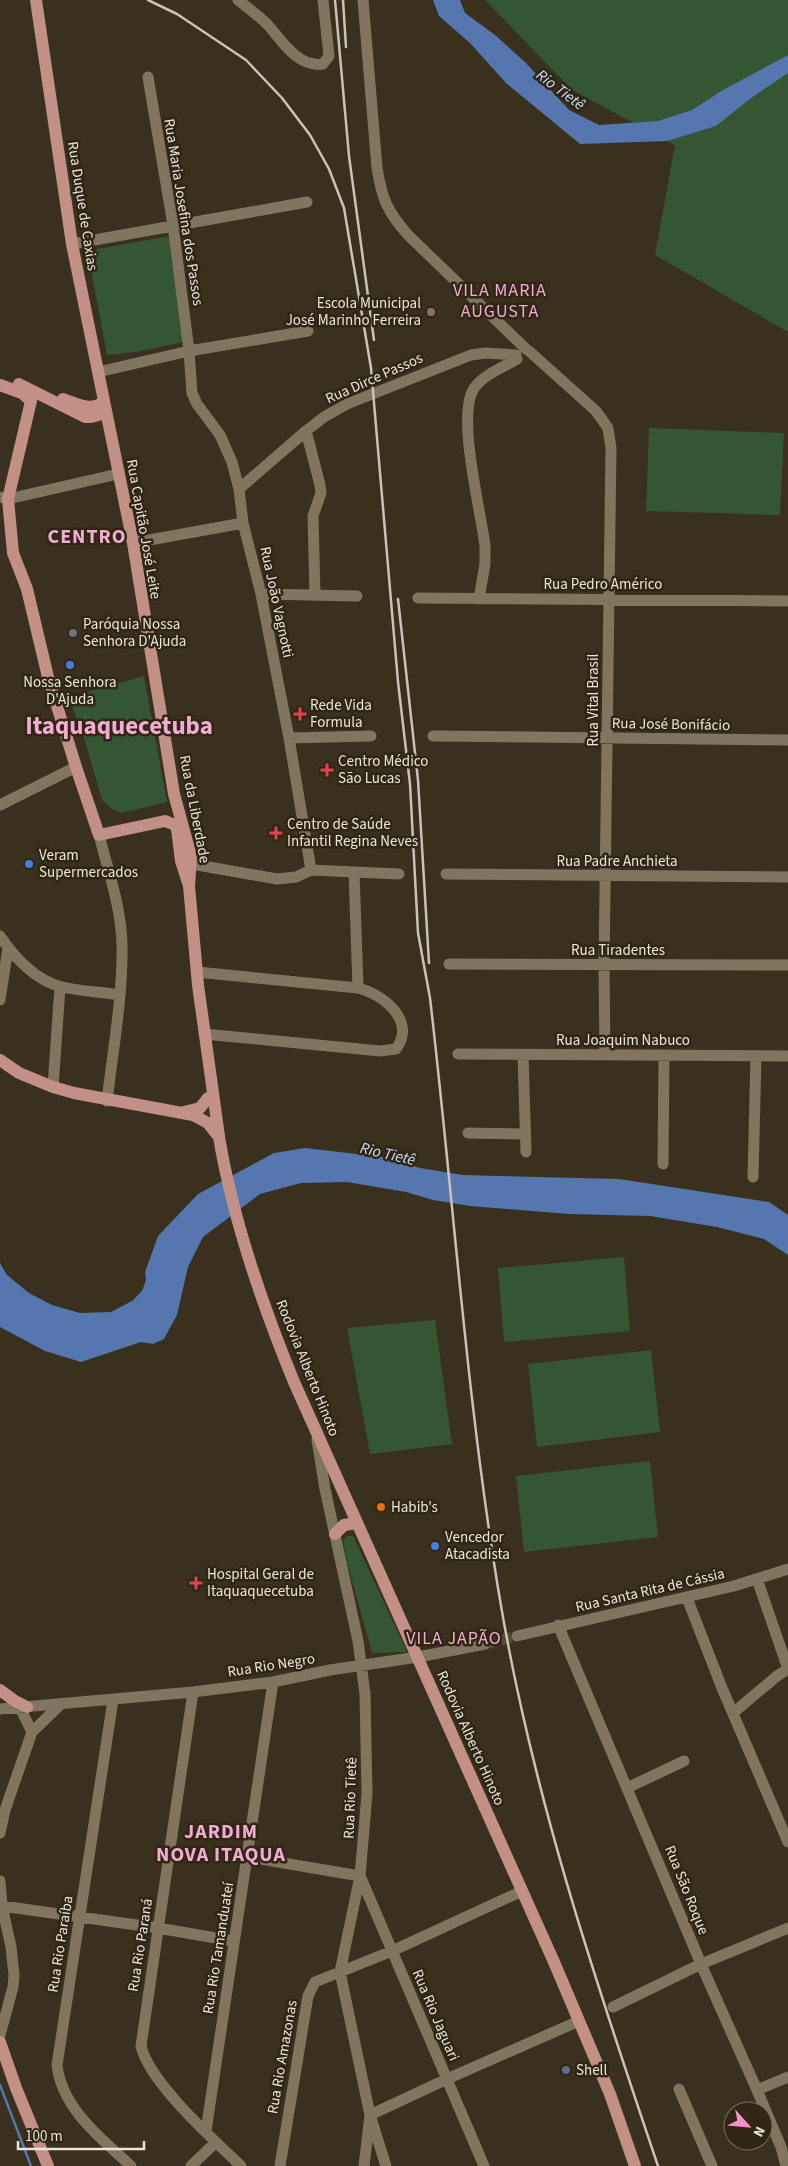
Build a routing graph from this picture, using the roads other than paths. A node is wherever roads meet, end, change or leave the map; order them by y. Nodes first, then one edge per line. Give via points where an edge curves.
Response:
1 (36, 0) edge
2 (238, 0) edge
3 (323, 0) edge
4 (363, 0) edge
5 (148, 76) dead end
6 (307, 202) dead end
7 (172, 225) junction
8 (72, 244) junction
9 (308, 331) dead end
10 (189, 351) junction
11 (522, 354) junction
12 (98, 372) junction
13 (0, 377) edge
14 (0, 385) edge
15 (38, 392) junction
16 (104, 401) junction
17 (31, 405) junction
18 (71, 410) junction
19 (99, 415) junction
20 (109, 427) junction
21 (306, 431) junction
22 (118, 474) junction
23 (239, 489) junction
24 (4, 498) edge
25 (243, 523) junction
26 (132, 543) junction
27 (261, 594) junction
28 (315, 595) junction
29 (357, 596) dead end
30 (418, 598) dead end
31 (478, 598) junction
32 (608, 599) junction
33 (788, 601) edge
34 (149, 653) joint
35 (371, 736) dead end
36 (433, 736) dead end
37 (289, 738) junction
38 (608, 738) junction
39 (788, 740) edge
40 (76, 767) junction
41 (174, 794) junction
42 (0, 805) edge
43 (165, 821) junction
44 (99, 835) junction
45 (178, 836) junction
46 (192, 864) junction
47 (310, 870) junction
48 (354, 872) junction
49 (399, 874) dead end
50 (446, 874) dead end
51 (606, 876) junction
52 (788, 877) edge
53 (189, 886) junction
54 (0, 936) edge
55 (8, 948) junction
56 (448, 964) dead end
57 (604, 965) junction
58 (788, 965) edge
59 (196, 972) junction
60 (60, 987) junction
61 (358, 988) junction
62 (119, 995) junction
63 (0, 1000) edge
64 (204, 1034) junction
65 (458, 1054) dead end
66 (523, 1055) junction
67 (605, 1055) junction
68 (664, 1056) junction
69 (756, 1056) junction
70 (788, 1056) edge
71 (0, 1060) edge
72 (207, 1061) junction
73 (53, 1087) junction
74 (208, 1098) junction
75 (107, 1101) junction
76 (182, 1112) junction
77 (208, 1123) junction
78 (468, 1133) dead end
79 (524, 1134) junction
80 (218, 1137) junction
81 (526, 1152) dead end
82 (222, 1156) junction
83 (663, 1164) dead end
84 (753, 1177) dead end
85 (315, 1428) junction
86 (357, 1524) junction
87 (335, 1534) junction
88 (788, 1569) edge
89 (757, 1579) junction
90 (687, 1598) junction
91 (558, 1625) junction
92 (517, 1636) tunnel mouth
93 (485, 1644) tunnel mouth
94 (418, 1657) junction
95 (362, 1665) junction
96 (788, 1669) edge
97 (273, 1682) junction
98 (0, 1690) edge
99 (193, 1692) junction
100 (113, 1700) junction
101 (60, 1705) junction
102 (23, 1708) junction
103 (0, 1709) edge
104 (733, 1713) junction
105 (32, 1732) junction
106 (684, 1761) dead end
107 (628, 1788) junction
108 (0, 1834) edge
109 (788, 1842) edge
110 (248, 1857) junction
111 (360, 1876) junction
112 (0, 1881) edge
113 (522, 1891) junction
114 (2, 1906) junction
115 (80, 1916) junction
116 (158, 1928) junction
117 (788, 1928) edge
118 (234, 1941) junction
119 (392, 1952) junction
120 (702, 1964) junction
121 (340, 1972) junction
122 (613, 2007) dead end
123 (579, 2022) junction
124 (0, 2035) edge
125 (0, 2042) edge
126 (447, 2078) junction
127 (788, 2078) edge
128 (679, 2089) dead end
129 (757, 2090) junction
130 (370, 2115) junction
131 (206, 2131) junction
132 (216, 2142) junction
133 (48, 2166) edge
134 (132, 2166) edge
135 (192, 2166) edge
136 (241, 2166) edge
137 (280, 2166) edge
138 (364, 2166) edge
139 (386, 2166) edge
140 (484, 2166) edge
141 (635, 2166) edge
142 (712, 2166) edge
143 (786, 2166) edge

1 - 8 main road, Rua Duque de Caxias
2 - 3 street via 268,25 287,49 313,65 324,64 329,56
4 - 11 street, Rua Vital Brasil via 381,194 392,216 408,235 509,331
5 - 7 street, Rua Maria Josefina dos Passos
6 - 7 street
7 - 8 street
7 - 10 street, Rua Maria Josefina dos Passos
8 - 12 main road, Rua Duque de Caxias
9 - 10 street
10 - 12 street
10 - 23 street, Rua João Vagnotti via 192,393 227,448
11 - 21 street, Rua Dirce Passos via 471,355 347,404
11 - 31 street via 483,379 473,390 468,406 467,427 486,546
11 - 32 street, Rua Vital Brasil via 550,369 596,411 608,428 611,448
12 - 16 main road, Rua Duque de Caxias
13 - 15 main road
14 - 17 main road via 27,396
15 - 16 main road via 92,408
15 - 18 main road
16 - 19 main road
16 - 20 main road, Rua Duque de Caxias
17 - 18 main road via 41,401
17 - 24 main road
18 - 19 main road via 91,418
19 - 20 main road, Rua Capitão José Leite
20 - 22 main road, Rua Capitão José Leite
21 - 23 street, Rua Dirce Passos
21 - 28 street via 321,493 313,516
22 - 24 street
22 - 26 main road, Rua Capitão José Leite
23 - 25 street, Rua João Vagnotti
24 - 40 main road via 13,554 26,589 48,677
25 - 26 street
25 - 27 street, Rua João Vagnotti
26 - 34 main road, Rua Capitão José Leite
27 - 28 street
27 - 37 street, Rua João Vagnotti
28 - 29 street
30 - 31 street, Rua Pedro Américo
31 - 32 street, Rua Pedro Américo
32 - 33 street, Rua Pedro Américo
32 - 38 street, Rua Vital Brasil
34 - 41 main road, Rua da Liberdade
35 - 37 street
36 - 38 street, Rua José Bonifácio
37 - 47 street, Rua João Vagnotti
38 - 39 street, Rua José Bonifácio
38 - 51 street, Rua Vital Brasil
40 - 42 street
40 - 44 main road
41 - 43 main road via 173,810
41 - 46 main road, Rua da Liberdade
43 - 44 main road
43 - 45 main road via 175,825
44 - 62 street via 121,928
45 - 46 main road via 185,857
45 - 53 main road via 180,861
46 - 47 street via 277,879 296,877
46 - 53 main road, Rua da Liberdade
47 - 48 street
48 - 49 street
48 - 61 street
50 - 51 street, Rua Padre Anchieta
51 - 52 street, Rua Padre Anchieta
51 - 57 street, Rua Vital Brasil
53 - 59 main road, Rua da Liberdade
54 - 55 street
55 - 60 street via 30,970
55 - 63 street
56 - 57 street, Rua Tiradentes
57 - 58 street, Rua Tiradentes
57 - 67 street, Rua Vital Brasil
59 - 61 street
59 - 64 main road, Rua da Liberdade
60 - 62 street
60 - 73 street
61 - 64 street via 378,995 395,1011 400,1021 401,1040 396,1049
62 - 75 street
64 - 72 main road, Rua da Liberdade
65 - 66 street, Rua Joaquim Nabuco
66 - 67 street, Rua Joaquim Nabuco
66 - 79 street
67 - 68 street, Rua Joaquim Nabuco
68 - 69 street, Rua Joaquim Nabuco
68 - 83 street
69 - 70 street, Rua Joaquim Nabuco
69 - 84 street
71 - 73 main road via 19,1073
72 - 74 main road, Rua da Liberdade
72 - 80 main road, Rua da Liberdade
73 - 75 main road
74 - 76 main road via 200,1108
74 - 77 main road, Rua da Liberdade
75 - 76 main road
76 - 77 main road
77 - 80 main road, Rodovia Alberto Hinoto
77 - 82 main road, Rodovia Alberto Hinoto
78 - 79 street
79 - 81 street
80 - 82 main road, Rodovia Alberto Hinoto
82 - 85 main road, Rodovia Alberto Hinoto via 240,1229 267,1313
85 - 86 main road, Rodovia Alberto Hinoto
85 - 87 street, Rua Rio Tietê
86 - 87 main road via 344,1525
86 - 94 main road, Rodovia Alberto Hinoto
87 - 95 street, Rua Rio Tietê
88 - 89 street, Rua Santa Rita de Cássia
89 - 90 street, Rua Santa Rita de Cássia
89 - 96 street
90 - 91 street, Rua Santa Rita de Cássia
90 - 104 street
91 - 92 street, Rua Santa Rita de Cássia
91 - 107 street, Rua São Roque
93 - 94 street, Rua Rio Negro
94 - 95 street, Rua Rio Negro
94 - 113 main road, Rodovia Alberto Hinoto
95 - 97 street, Rua Rio Negro
95 - 111 street, Rua Rio Tietê via 367,1752
96 - 104 street
97 - 99 street, Rua Rio Negro
97 - 110 street, Rua Rio Tamanduateí
98 - 102 main road
99 - 100 street, Rua Rio Negro
99 - 116 street, Rua Rio Paraná
100 - 101 street, Rua Rio Negro
100 - 115 street, Rua Rio Paraíba
101 - 102 street, Rua Rio Negro
101 - 105 street
102 - 103 street, Rua Rio Negro
102 - 105 street
104 - 109 street
105 - 108 street
106 - 107 street
107 - 120 street, Rua São Roque
110 - 111 street
110 - 118 street, Rua Rio Tamanduateí
111 - 119 street, Rua Rio Jaguari
111 - 121 street, Rua Rio Tietê
112 - 114 street
113 - 119 street, Rua Rio Amazonas
113 - 123 main road, Rodovia Alberto Hinoto
114 - 115 street
114 - 124 street via 14,1975
115 - 116 street
115 - 134 street, Rua Rio Paraíba via 60,2040 59,2079 83,2120
116 - 118 street
116 - 131 street, Rua Rio Paraná via 142,2035 143,2055 153,2073
117 - 120 street
118 - 131 street, Rua Rio Tamanduateí
119 - 121 street, Rua Rio Amazonas
119 - 126 street, Rua Rio Jaguari
120 - 122 street
120 - 129 street, Rua São Roque
121 - 130 street, Rua Rio Tietê
121 - 137 street, Rua Rio Amazonas via 315,1982 308,1996
123 - 126 street
123 - 141 main road, Rodovia Alberto Hinoto via 610,2094
125 - 133 main road
126 - 130 street
126 - 140 street, Rua Rio Jaguari
127 - 129 street
128 - 142 street
129 - 143 street, Rua São Roque
130 - 138 street
130 - 139 street, Rua Rio Tietê
131 - 132 street, Rua Rio Paraná
132 - 135 street
132 - 136 street, Rua Rio Paraná

